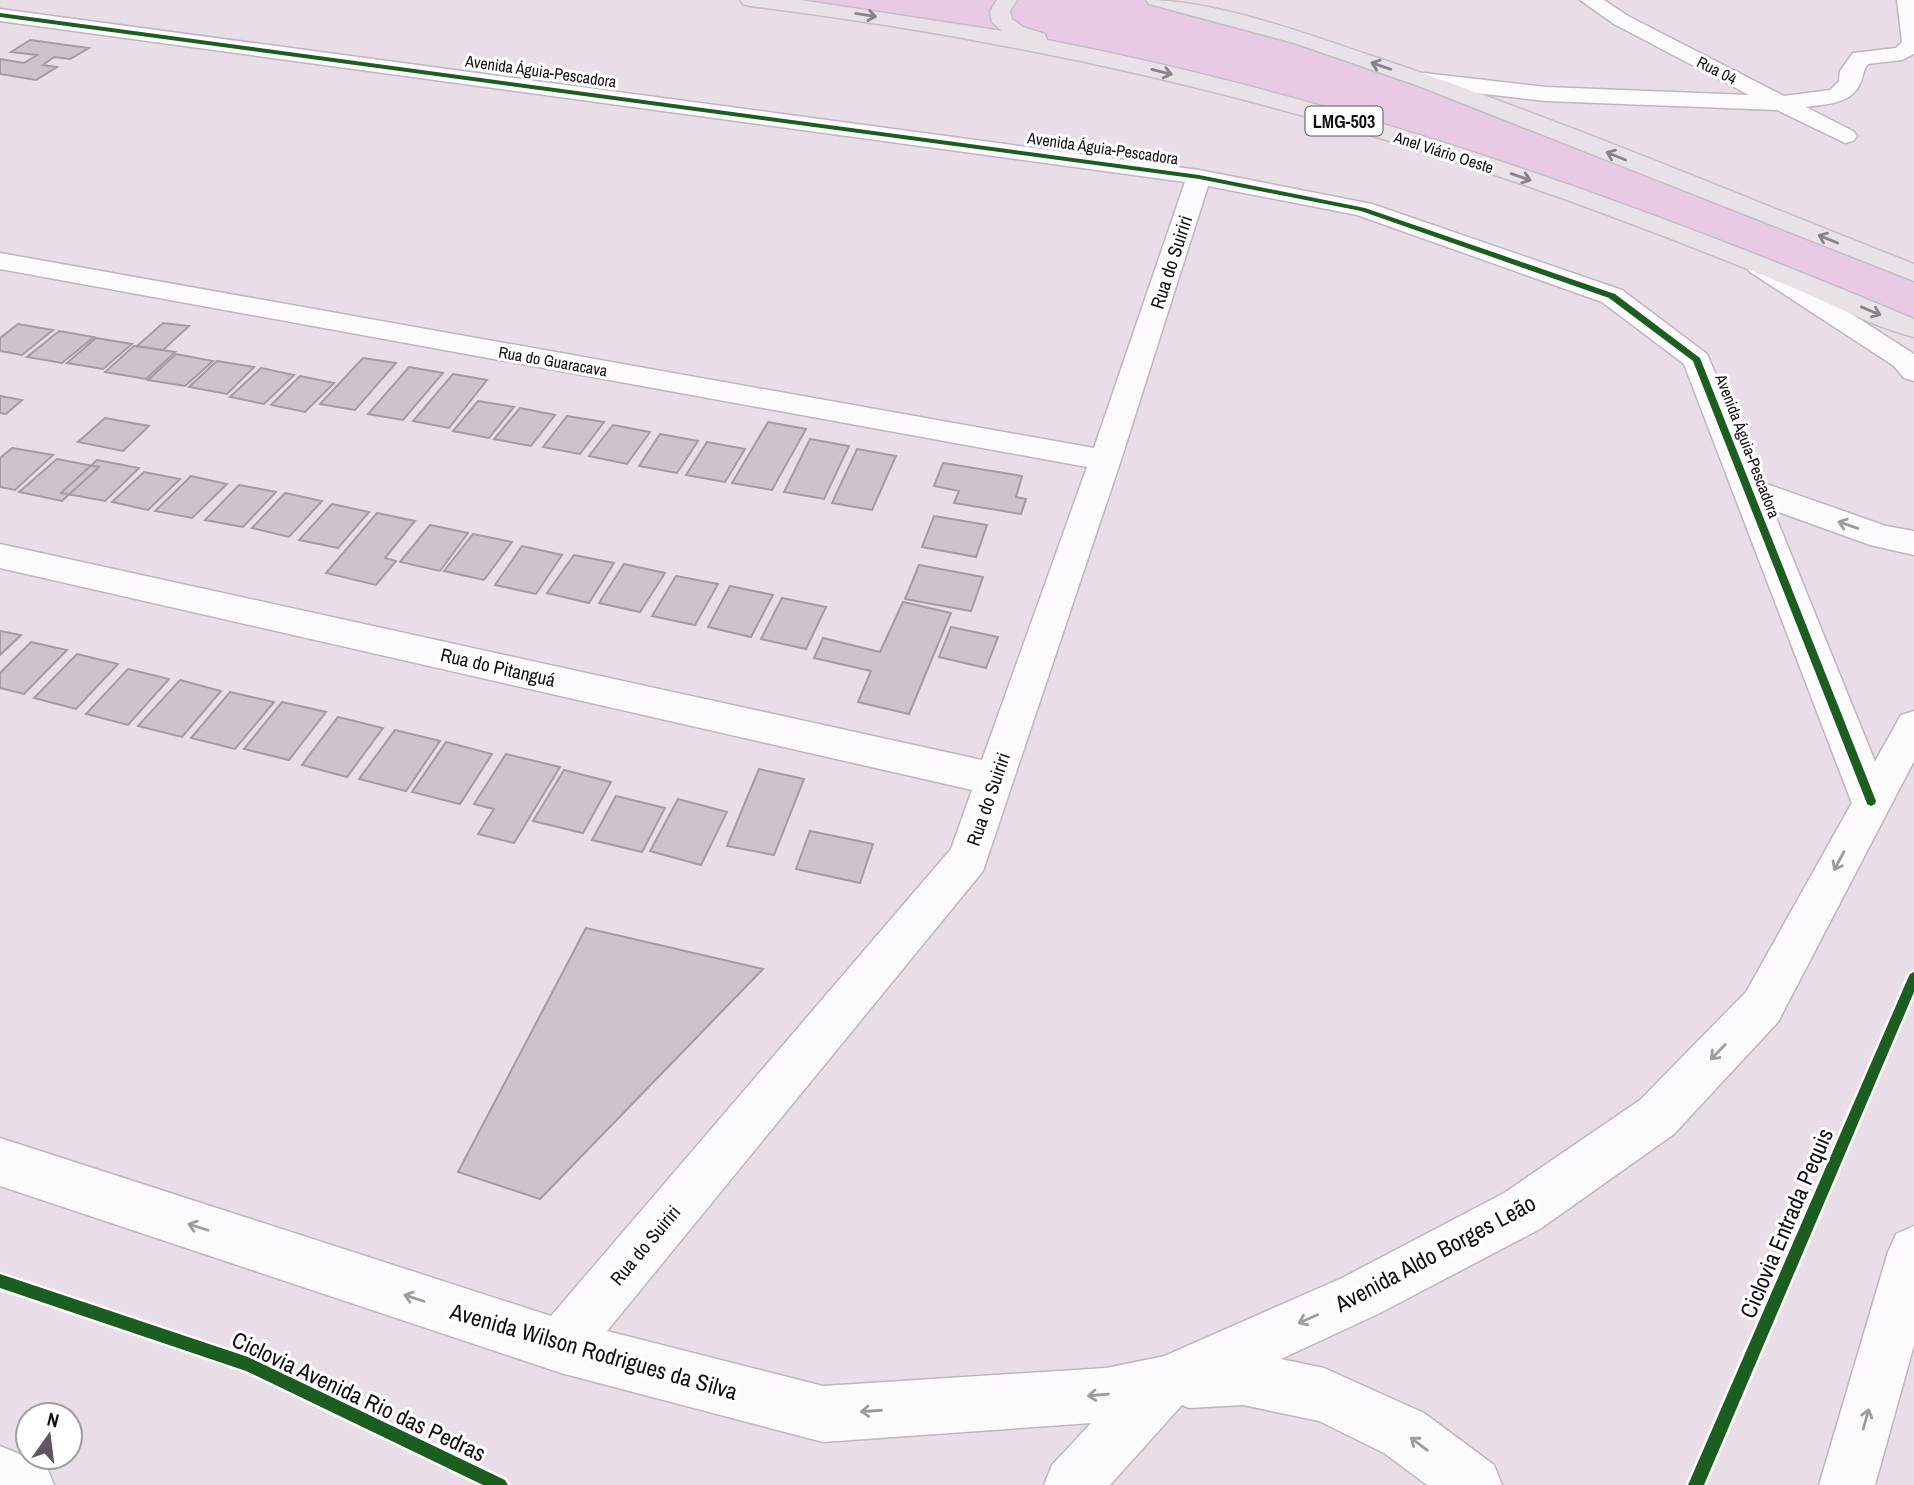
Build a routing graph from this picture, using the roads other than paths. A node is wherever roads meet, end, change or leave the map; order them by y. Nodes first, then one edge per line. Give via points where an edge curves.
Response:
1 (750, 0) edge
2 (1007, 0) edge
3 (1590, 0) edge
4 (1907, 0) edge
5 (1158, 1) edge
6 (0, 15) edge
7 (1110, 59) junction
8 (1424, 80) junction
9 (1780, 103) junction
10 (1845, 136) dead end
11 (1199, 177) junction
12 (0, 261) edge
13 (1759, 266) junction
14 (1914, 273) edge
15 (1914, 329) edge
16 (1914, 372) edge
17 (1105, 460) junction
18 (1747, 489) junction
19 (1914, 543) edge
20 (0, 556) edge
21 (1914, 726) edge
22 (995, 779) junction
23 (1871, 801) junction
24 (0, 1162) edge
25 (1914, 1252) edge
26 (561, 1346) junction
27 (1165, 1383) junction
28 (0, 1474) edge
29 (26, 1485) edge
30 (1072, 1485) edge
31 (1474, 1485) edge
32 (1847, 1485) edge

1 -> 7 main road, Anel Viário Oeste / LMG-503 via 925,25
2 - 7 main road via 1000,11 1002,22 1016,31
3 - 9 street, Rua 04
4 - 9 street via 1913,43 1902,54 1861,58 1850,83 1837,96
8 -> 5 main road via 1301,39
6 - 11 street, Avenida Águia-Pescadora
7 -> 13 main road, Anel Viário Oeste / LMG-503 via 1291,106 1481,163
8 - 9 street via 1546,94
14 -> 8 main road
9 - 10 street, Rua 04
11 - 17 street, Rua do Suiriri
11 - 18 street, Avenida Águia-Pescadora via 1363,209 1612,296 1698,360
12 - 17 street, Rua do Guaracava
13 -> 15 main road, Anel Viário Oeste / LMG-503
13 - 16 street via 1904,360
17 - 22 street, Rua do Suiriri
19 -> 18 street via 1882,537
18 - 23 street, Avenida Águia-Pescadora
20 - 22 street, Rua do Pitanguá
21 - 23 street, Avenida Aldo Borges Leão
22 - 26 street, Rua do Suiriri via 968,858
23 -> 27 street, Avenida Aldo Borges Leão via 1762,1007 1657,1116 1522,1211 1360,1296
26 -> 24 street, Avenida Wilson Rodrigues da Silva
32 -> 25 street
27 -> 26 street, Avenida Wilson Rodrigues da Silva via 1106,1395 823,1414
27 - 30 street, Avenida Aldo Borges Leão
31 -> 27 street via 1404,1433 1324,1395 1244,1378
28 - 29 street

